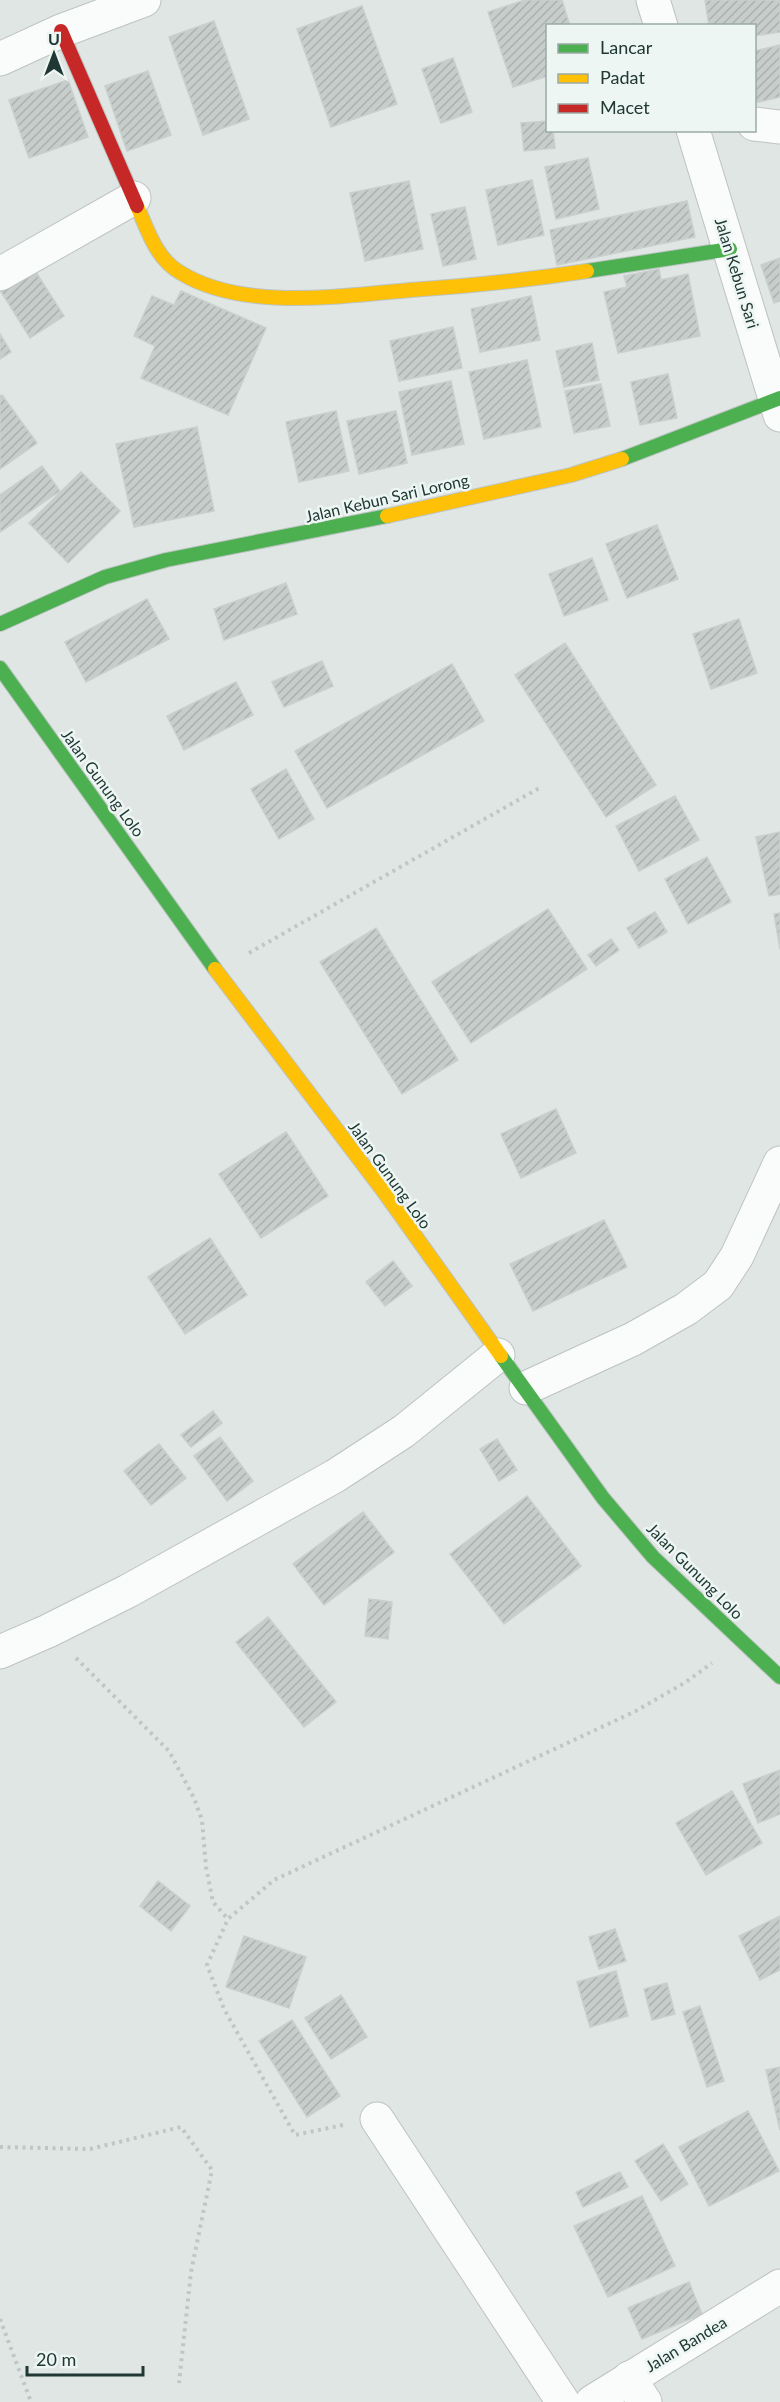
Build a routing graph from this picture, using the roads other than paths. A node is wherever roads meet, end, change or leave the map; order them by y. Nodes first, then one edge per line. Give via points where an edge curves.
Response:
1 (144, 0) edge
2 (653, 0) edge
3 (660, 24) edge
4 (61, 31) junction
5 (0, 59) edge
6 (756, 124) edge
7 (780, 127) edge
8 (694, 132) edge
9 (134, 198) junction
10 (730, 249) junction
11 (0, 274) edge
12 (778, 404) edge
13 (0, 624) edge
14 (0, 668) edge
15 (780, 1163) edge
16 (498, 1355) junction
17 (526, 1388) junction
18 (0, 1652) edge
19 (780, 1677) edge
20 (377, 2119) road end
21 (780, 2286) edge
22 (637, 2390) edge
23 (563, 2402) edge
24 (592, 2402) edge

1 - 4 street
2 - 3 street
4 - 5 street
4 - 9 street
6 - 7 street
8 - 10 street, Jalan Kebun Sari
9 - 10 street via 158,253 180,273 215,288 253,296 340,296 507,283
9 - 11 street
10 - 12 street, Jalan Kebun Sari
12 - 13 street, Jalan Kebun Sari Lorong via 571,475 286,538 166,560 105,577
14 - 16 street, Jalan Gunung Lolo via 217,971 384,1192
15 - 17 street via 737,1256 718,1285 633,1340
16 - 17 street, Jalan Gunung Lolo
16 - 18 street via 404,1431 335,1476 48,1631
17 - 19 street, Jalan Gunung Lolo via 603,1498 646,1548
20 - 23 street
21 - 22 street, Jalan Bandea
22 - 24 street, Jalan Bandea

